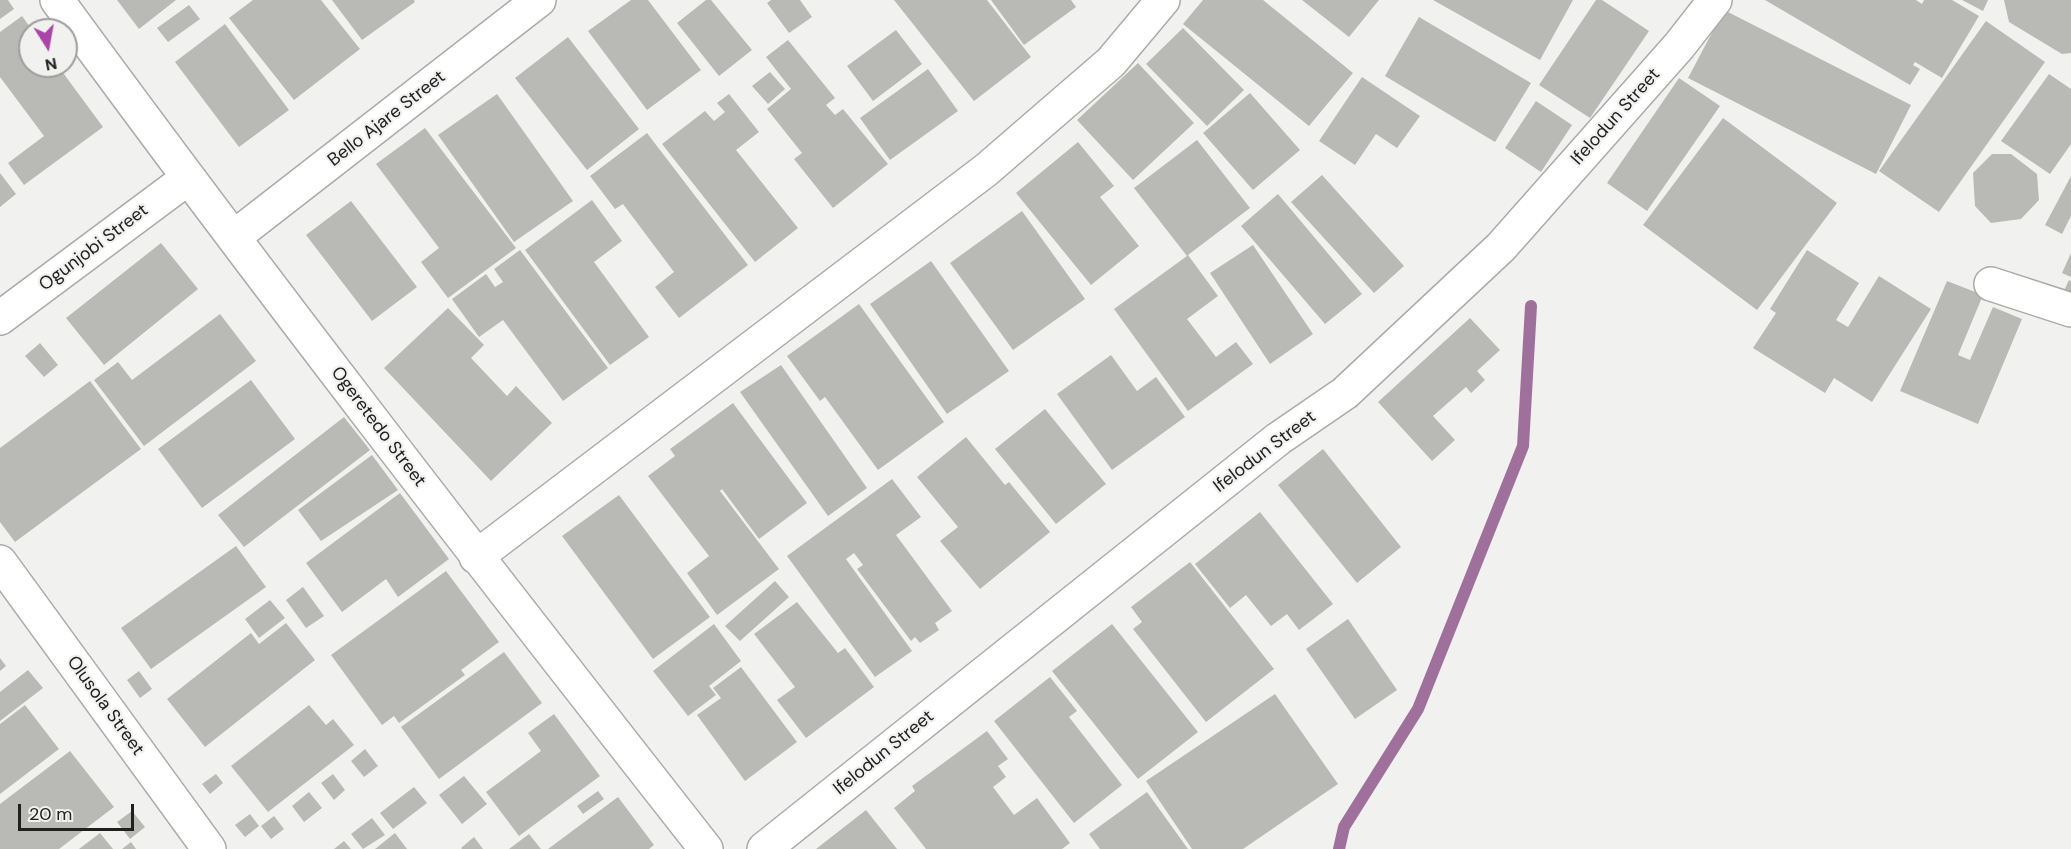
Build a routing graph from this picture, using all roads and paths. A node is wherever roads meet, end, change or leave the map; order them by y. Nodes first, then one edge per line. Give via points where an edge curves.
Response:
1 (57, 0) edge
2 (539, 0) edge
3 (1163, 0) edge
4 (1715, 0) edge
5 (188, 178) junction
6 (234, 237) junction
7 (1991, 285) dead end
8 (2071, 310) edge
9 (0, 318) edge
10 (476, 557) junction
11 (0, 562) edge
12 (209, 849) edge
13 (706, 849) edge
14 (764, 849) edge

1 - 5 street, Ogeretedo Street
2 - 6 street, Bello Ajare Street
3 - 10 street via 1111,62 986,170
4 - 14 street, Ifelodun Street via 1680,45 1501,247 1345,393 1278,439
5 - 6 street, Ogeretedo Street
5 - 9 street, Ogunjobi Street
6 - 10 street, Ogeretedo Street
7 - 8 street
10 - 13 street, Ogeretedo Street
11 - 12 street, Olusola Street

